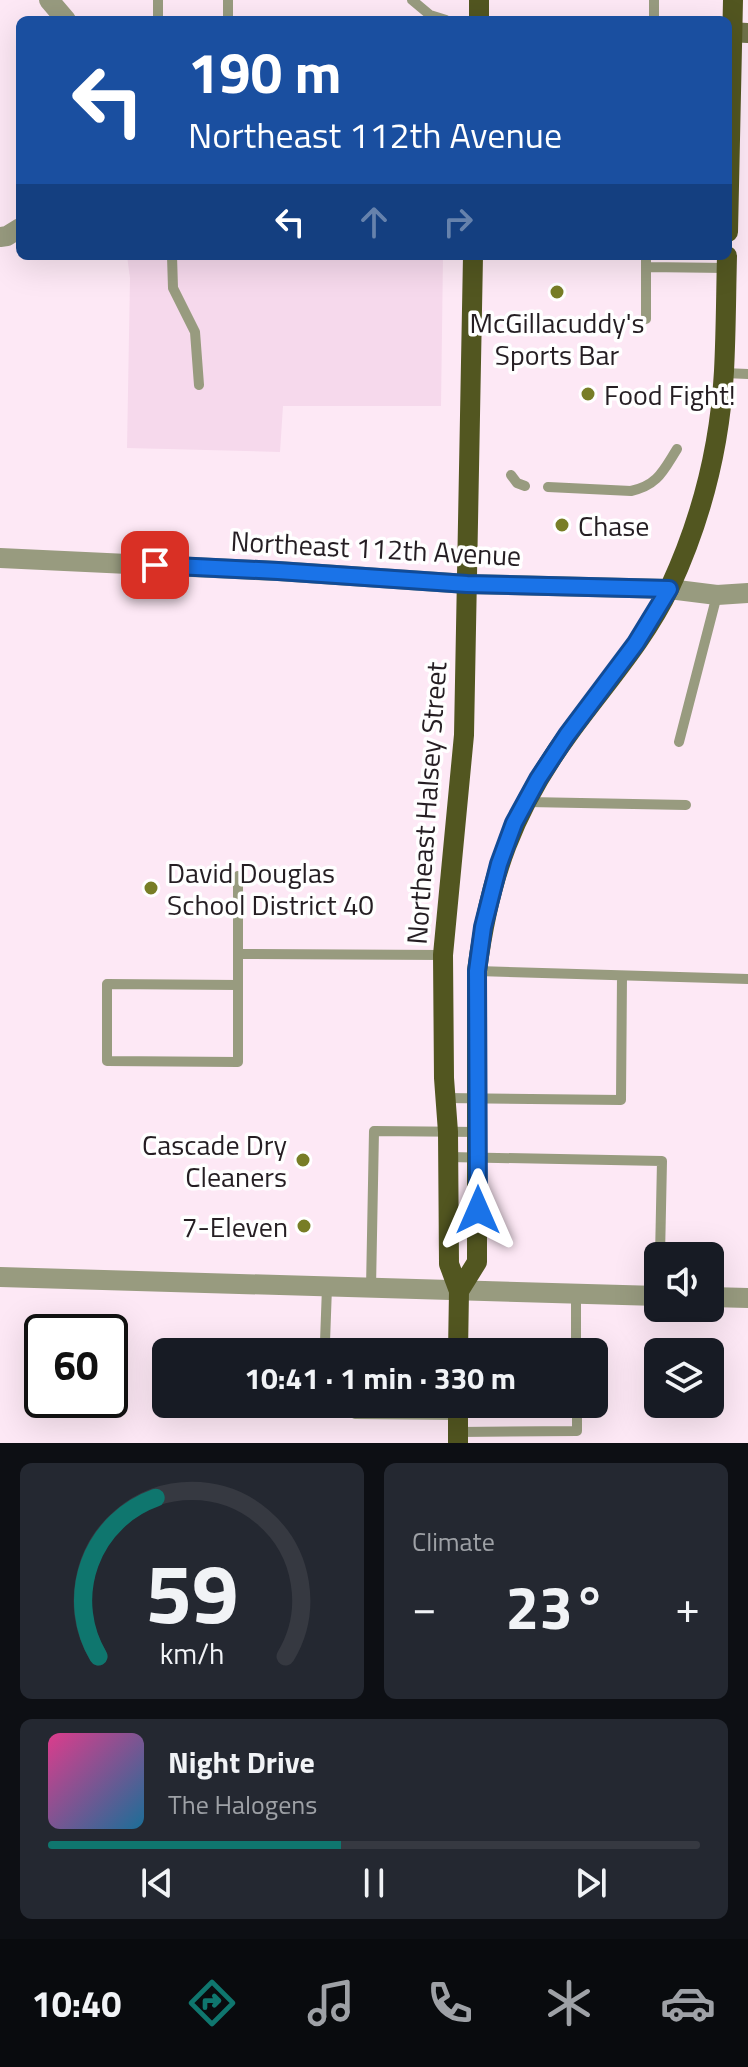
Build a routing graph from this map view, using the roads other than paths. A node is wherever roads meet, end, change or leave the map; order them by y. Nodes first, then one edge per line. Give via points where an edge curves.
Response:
1 (49, 0) edge
2 (412, 0) edge
3 (733, 0) edge
4 (63, 16) edge
5 (433, 16) edge
6 (736, 33) edge
7 (732, 117) edge
8 (172, 260) edge
9 (473, 260) edge
10 (646, 262) edge
11 (727, 262) edge
12 (646, 319) dead end
13 (724, 373) junction
14 (748, 374) edge
15 (199, 385) dead end
16 (677, 449) dead end
17 (511, 475) dead end
18 (525, 486) dead end
19 (548, 487) dead end
20 (0, 558) edge
21 (467, 584) junction
22 (669, 589) junction
23 (748, 593) edge
24 (717, 595) junction
25 (679, 742) dead end
26 (526, 802) junction
27 (686, 805) dead end
28 (238, 876) dead end
29 (238, 954) junction
30 (443, 955) junction
31 (477, 971) junction
32 (622, 976) junction
33 (748, 979) edge
34 (238, 985) junction
35 (445, 1098) junction
36 (478, 1099) junction
37 (448, 1132) junction
38 (478, 1132) junction
39 (449, 1157) junction
40 (478, 1158) junction
41 (660, 1242) edge
42 (0, 1277) edge
43 (327, 1287) junction
44 (371, 1288) junction
45 (459, 1291) junction
46 (576, 1294) junction
47 (644, 1296) edge
48 (724, 1297) edge
49 (748, 1298) edge
50 (325, 1338) edge
51 (458, 1338) edge
52 (576, 1338) edge
53 (396, 1418) edge
54 (577, 1418) edge
55 (458, 1424) edge

1 - 4 street
2 - 5 lane
3 - 6 main road
6 - 7 main road
8 - 15 lane via 173,288 195,332
9 - 21 main road, Northeast Halsey Street
10 - 11 lane
10 - 12 lane
11 - 13 main road
13 - 14 lane
13 - 22 main road via 708,479
16 - 19 lane via 657,480 644,488
17 - 18 lane
20 - 21 street, Northeast 112th Avenue
21 - 22 street, Northeast 112th Avenue
21 - 30 main road, Northeast Halsey Street via 464,735
22 - 24 street, Northeast 112th Avenue
22 - 26 main road
23 - 24 street, Northeast 112th Avenue
24 - 25 lane
26 - 27 lane
26 - 31 main road via 496,875
28 - 29 lane
29 - 30 lane
29 - 34 lane
30 - 35 main road, Northeast Halsey Street
31 - 32 lane
31 - 36 main road
32 - 33 lane
32 - 36 lane via 621,1100
34 - 34 lane via 238,1062 107,1061 107,984
35 - 36 lane
35 - 37 main road, Northeast Halsey Street
36 - 38 main road
37 - 38 lane
37 - 39 main road, Northeast Halsey Street
37 - 44 lane via 374,1131
38 - 40 main road
39 - 40 lane
39 - 45 main road, Northeast Halsey Street via 449,1264
40 - 41 lane via 662,1161
40 - 45 main road via 477,1262
42 - 43 street
43 - 44 street
43 - 50 lane
44 - 45 street
45 - 46 street
45 - 51 main road, Northeast Halsey Street
46 - 47 street
46 - 52 lane
48 - 49 street
53 - 55 lane
54 - 55 lane via 577,1431

